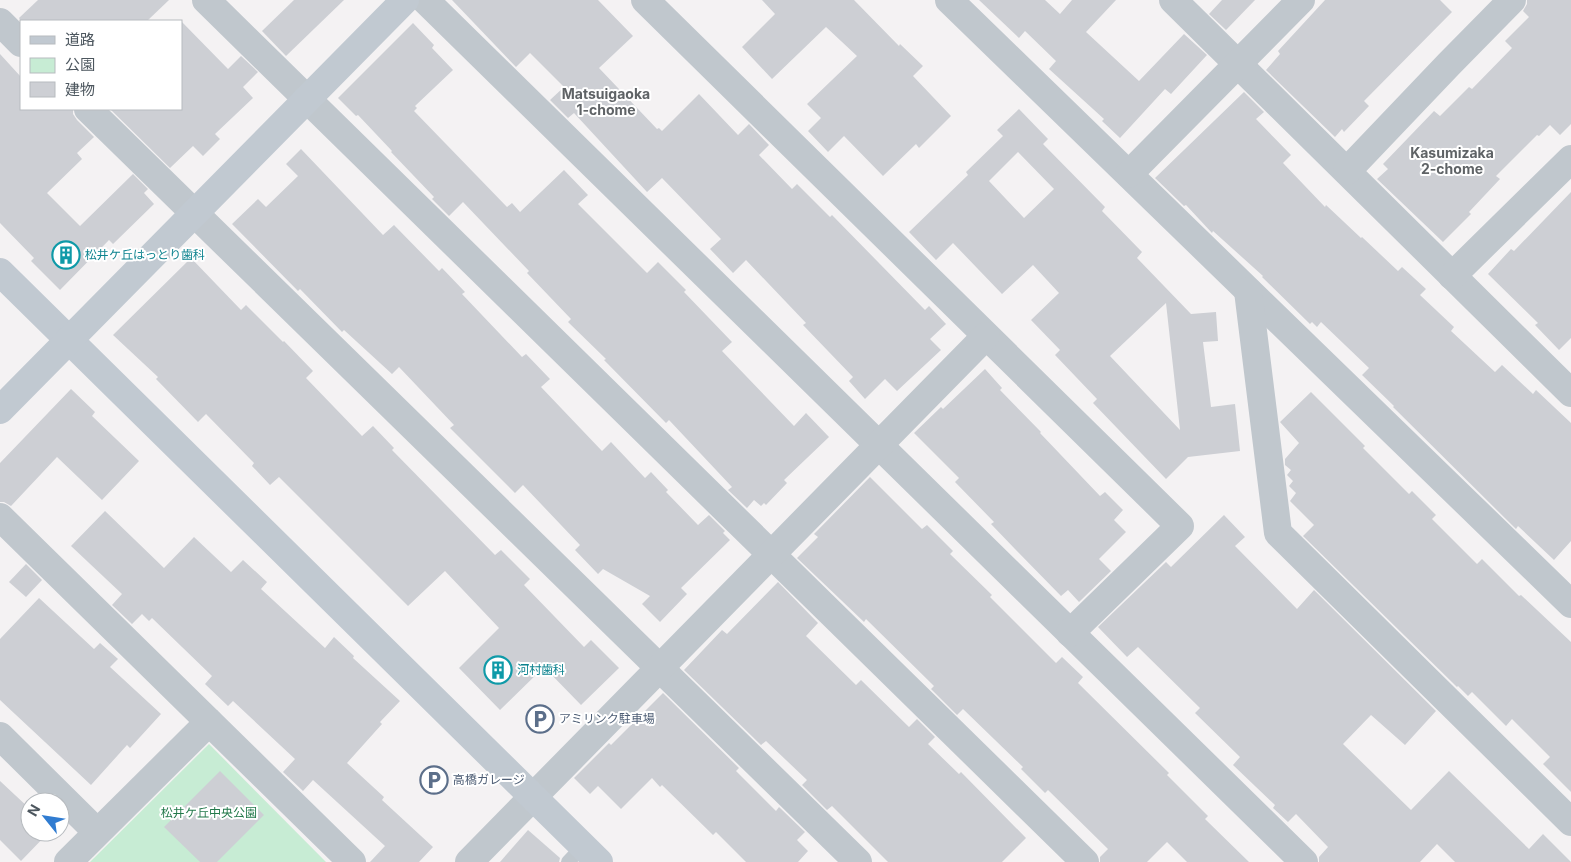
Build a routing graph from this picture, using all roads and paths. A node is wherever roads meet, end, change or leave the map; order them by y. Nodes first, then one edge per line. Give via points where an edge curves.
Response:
1 (206, 0) edge
2 (405, 0) edge
3 (425, 0) edge
4 (644, 0) edge
5 (949, 0) edge
6 (1173, 0) edge
7 (1301, 0) edge
8 (1512, 0) edge
9 (0, 22) edge
10 (20, 42) edge
11 (1238, 64) junction
12 (307, 99) junction
13 (89, 110) edge
14 (1571, 159) edge
15 (1347, 172) junction
16 (1129, 174) junction
17 (195, 213) junction
18 (0, 272) edge
19 (1452, 276) junction
20 (1248, 290) junction
21 (986, 336) junction
22 (69, 340) junction
23 (1569, 387) edge
24 (0, 410) edge
25 (879, 445) junction
26 (0, 517) edge
27 (771, 554) junction
28 (1570, 600) edge
29 (1070, 632) junction
30 (660, 668) junction
31 (209, 722) junction
32 (0, 736) edge
33 (533, 797) junction
34 (1571, 822) edge
35 (97, 832) junction
36 (583, 857) edge
37 (68, 862) edge
38 (352, 862) edge
39 (468, 862) edge
40 (858, 862) edge
41 (1085, 862) edge
42 (1304, 862) edge

1 - 12 street
2 - 12 street
3 - 25 street
4 - 21 street
5 - 16 street
6 - 11 street
7 - 11 street
8 - 15 street
9 - 10 street
11 - 15 street
11 - 16 street
12 - 17 street
12 - 27 street
13 - 17 street
14 - 19 street
15 - 19 street
16 - 20 street
17 - 22 street
17 - 30 street
18 - 22 street
19 - 23 street
20 - 28 street
20 - 34 street via 1278,533
21 - 25 street
21 - 29 street via 1180,526
22 - 24 street
22 - 33 street
25 - 27 street
25 - 29 street
26 - 31 street
27 - 30 street
27 - 41 street
29 - 42 street
30 - 33 street
30 - 40 street
31 - 35 street
31 - 38 street
32 - 35 street
33 - 36 street
33 - 39 street
35 - 37 street

